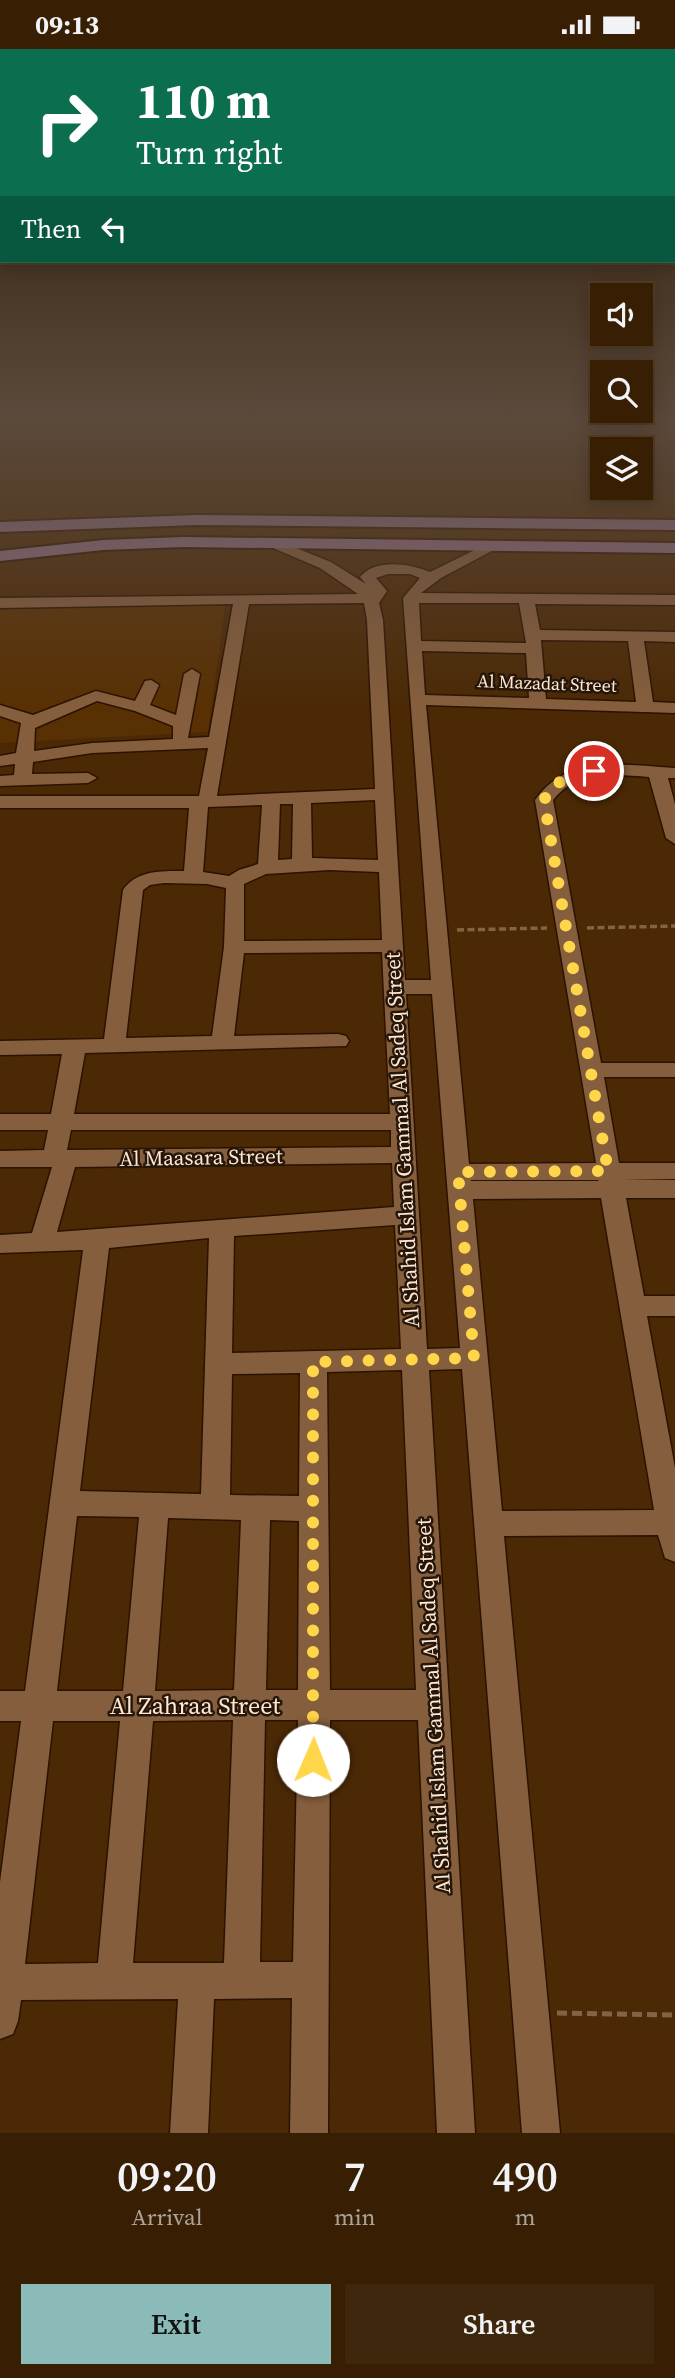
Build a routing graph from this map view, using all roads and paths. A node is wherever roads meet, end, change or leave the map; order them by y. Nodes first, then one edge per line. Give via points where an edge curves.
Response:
1 (217, 520) junction
2 (675, 525) edge
3 (0, 527) edge
4 (205, 541) junction
5 (271, 542) junction
6 (496, 545) junction
7 (675, 548) edge
8 (5, 556) edge
9 (457, 565) junction
10 (431, 578) junction
11 (411, 598) junction
12 (518, 598) junction
13 (242, 599) junction
14 (370, 600) junction
15 (675, 600) edge
16 (0, 603) edge
17 (635, 636) junction
18 (675, 637) edge
19 (533, 641) junction
20 (399, 658) junction
21 (192, 674) dead end
22 (151, 685) dead end
23 (538, 703) junction
24 (418, 704) junction
25 (141, 707) junction
26 (645, 707) junction
27 (675, 708) edge
28 (0, 710) edge
29 (675, 717) edge
30 (33, 721) junction
31 (183, 724) junction
32 (218, 742) junction
33 (179, 744) junction
34 (92, 748) junction
35 (58, 752) junction
36 (27, 757) junction
37 (0, 761) edge
38 (666, 773) edge
39 (88, 778) junction
40 (55, 779) junction
41 (23, 780) junction
42 (0, 781) edge
43 (382, 795) junction
44 (302, 796) junction
45 (271, 799) junction
46 (0, 802) edge
47 (85, 802) junction
48 (203, 802) junction
49 (675, 838) edge
50 (302, 865) junction
51 (268, 866) junction
52 (387, 866) junction
53 (193, 878) junction
54 (234, 882) junction
55 (391, 946) junction
56 (234, 947) junction
57 (393, 987) junction
58 (442, 987) junction
59 (338, 1041) dead end
60 (222, 1043) junction
61 (75, 1046) junction
62 (114, 1046) junction
63 (0, 1048) edge
64 (591, 1070) junction
65 (675, 1070) edge
66 (0, 1122) edge
67 (61, 1122) junction
68 (401, 1122) junction
69 (402, 1155) junction
70 (60, 1158) junction
71 (0, 1159) edge
72 (675, 1171) edge
73 (610, 1180) junction
74 (459, 1181) junction
75 (675, 1189) edge
76 (406, 1215) junction
77 (222, 1228) junction
78 (97, 1240) junction
79 (0, 1244) edge
80 (41, 1244) junction
81 (633, 1306) junction
82 (675, 1306) edge
83 (474, 1358) junction
84 (414, 1359) junction
85 (313, 1362) junction
86 (221, 1364) junction
87 (64, 1503) junction
88 (155, 1505) junction
89 (215, 1505) junction
90 (256, 1508) junction
91 (314, 1509) junction
92 (489, 1524) junction
93 (672, 1536) edge
94 (138, 1705) junction
95 (250, 1705) junction
96 (314, 1705) junction
97 (433, 1705) junction
98 (0, 1706) edge
99 (39, 1706) junction
100 (11, 1844) edge
101 (197, 1980) junction
102 (241, 1980) junction
103 (311, 1980) junction
104 (114, 1981) junction
105 (3, 1982) edge
106 (530, 2013) junction
107 (675, 2015) edge
108 (0, 2021) edge
109 (189, 2133) edge
110 (309, 2133) edge
111 (456, 2133) edge
112 (541, 2133) edge

1 - 2 main road
1 - 3 main road
1 - 4 main road via 227,532
4 - 5 main road
4 - 8 main road via 103,545
5 - 6 main road
5 - 14 street via 345,577
6 - 7 main road
6 - 9 street
9 - 10 street
9 - 12 street via 482,587
10 - 11 street via 413,591
10 - 14 street via 402,569 373,573 368,577 380,593
11 - 12 street
11 - 20 street, Al Shahid Islam Gammal Al Sadeq Street
12 - 15 street
12 - 19 street
13 - 14 street
13 - 16 street
13 - 32 street
14 - 20 street, Al Shahid Islam Gammal Al Sadeq Street via 374,620
17 - 18 street
17 - 19 street
17 - 26 street
19 - 20 street
19 - 23 street
20 - 24 street, Al Shahid Islam Gammal Al Sadeq Street
20 - 43 street, Al Shahid Islam Gammal Al Sadeq Street
21 - 31 street
22 - 25 street
23 - 24 street, Al Mazadat Street
23 - 26 street, Al Mazadat Street
24 - 29 street, Al Mazadat Street
24 - 58 street, Al Shahid Islam Gammal Al Sadeq Street
25 - 30 street via 96,697
25 - 31 street
26 - 27 street, Al Mazadat Street
28 - 30 street
30 - 36 street via 26,731
31 - 33 street
32 - 33 street
32 - 48 street
33 - 34 street
34 - 35 street
34 - 39 street
35 - 36 street
35 - 40 street
36 - 37 street
36 - 41 street
38 - 49 street
38 - 64 street via 575,774 555,785 544,800
39 - 40 street
39 - 47 street
40 - 41 street
41 - 42 street
43 - 44 street
43 - 52 street, Al Shahid Islam Gammal Al Sadeq Street
44 - 45 street
44 - 50 street
45 - 48 street
45 - 51 street
46 - 47 street
47 - 48 street
48 - 53 street
50 - 51 street
50 - 52 street
51 - 54 street via 247,871
52 - 55 street, Al Shahid Islam Gammal Al Sadeq Street
53 - 54 street
53 - 62 street via 146,880 133,890
54 - 56 street
55 - 56 street
55 - 57 street, Al Shahid Islam Gammal Al Sadeq Street
56 - 60 street
57 - 58 street
57 - 68 street, Al Shahid Islam Gammal Al Sadeq Street
58 - 74 street, Al Shahid Islam Gammal Al Sadeq Street
59 - 60 street
60 - 62 street
61 - 62 street
61 - 63 street
61 - 67 street
64 - 65 street
64 - 73 street
66 - 67 street, Al Maasara Street
67 - 68 street, Al Maasara Street
67 - 70 street
68 - 69 street, Al Shahid Islam Gammal Al Sadeq Street
69 - 70 street, Al Maasara Street
69 - 76 street, Al Shahid Islam Gammal Al Sadeq Street
70 - 71 street, Al Maasara Street
70 - 80 street
72 - 73 street
73 - 74 street
73 - 75 street
73 - 81 street
74 - 83 street, Al Shahid Islam Gammal Al Sadeq Street
76 - 77 street
76 - 84 street, Al Shahid Islam Gammal Al Sadeq Street
77 - 78 street
77 - 86 street
78 - 80 street
78 - 87 street
79 - 80 street
81 - 82 street
81 - 93 street
83 - 84 street
83 - 92 street, Al Shahid Islam Gammal Al Sadeq Street
84 - 85 street
84 - 97 street, Al Shahid Islam Gammal Al Sadeq Street
85 - 86 street
85 - 91 street
86 - 89 street
87 - 88 street
87 - 99 street
88 - 89 street
88 - 94 street
89 - 90 street
90 - 91 street
90 - 95 street
91 - 96 street
92 - 93 street
92 - 106 street, Al Shahid Islam Gammal Al Sadeq Street
94 - 95 street, Al Zahraa Street
94 - 99 street, Al Zahraa Street
94 - 104 street
95 - 96 street, Al Zahraa Street
95 - 102 street
96 - 97 street, Al Zahraa Street
96 - 103 street
97 - 111 street, Al Shahid Islam Gammal Al Sadeq Street
98 - 99 street, Al Zahraa Street
99 - 100 street
100 - 105 street
101 - 102 street
101 - 104 street
101 - 109 street
102 - 103 street
103 - 110 street
104 - 105 street
105 - 108 street
106 - 107 path
106 - 112 street, Al Shahid Islam Gammal Al Sadeq Street

